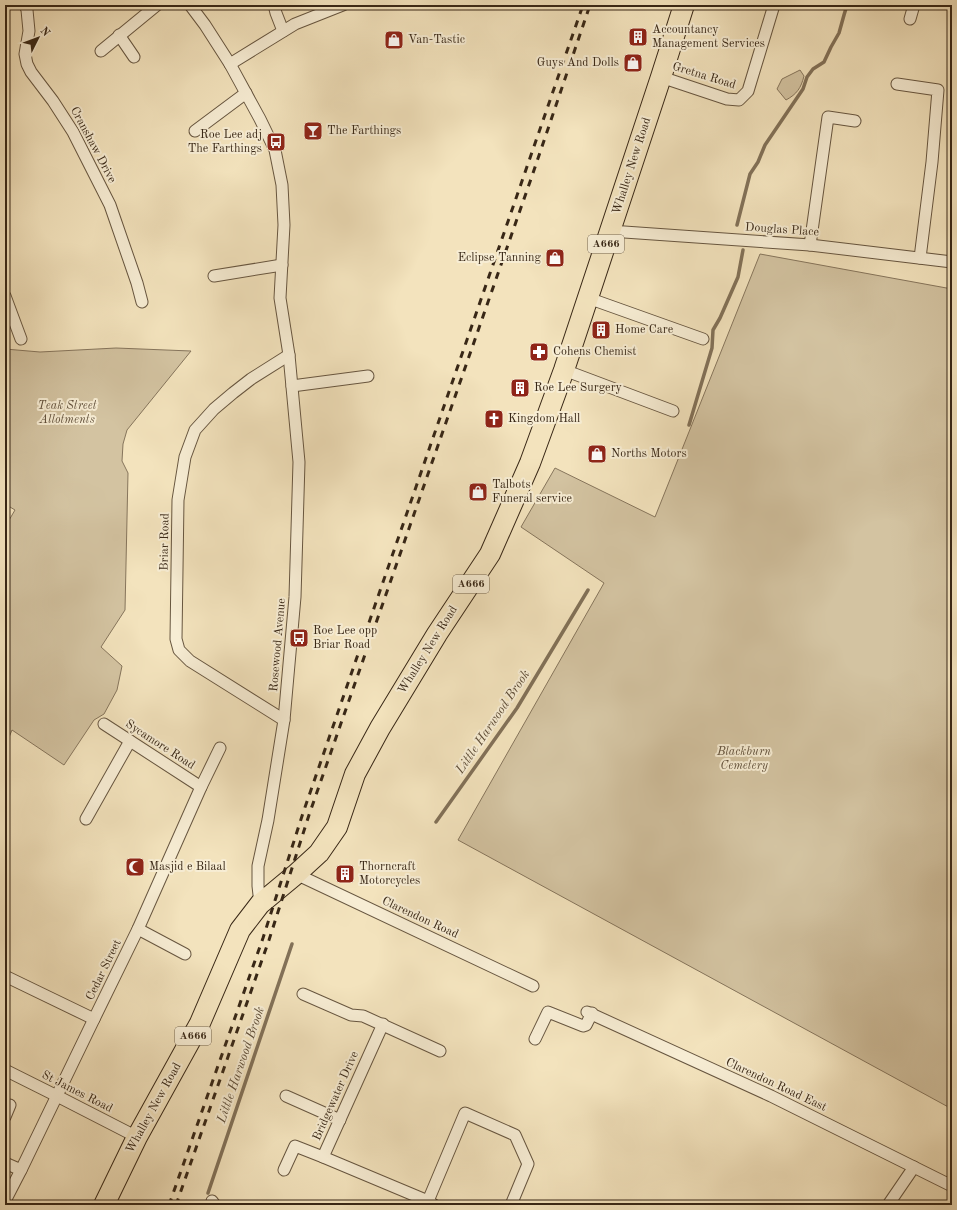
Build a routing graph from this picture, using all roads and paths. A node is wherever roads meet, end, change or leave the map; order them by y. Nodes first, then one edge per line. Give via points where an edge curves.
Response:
1 (25, 5) edge
2 (157, 5) edge
3 (190, 5) edge
4 (274, 5) edge
5 (343, 5) edge
6 (684, 5) edge
7 (914, 5) edge
8 (771, 6) edge
9 (910, 19) dead end
10 (284, 31) junction
11 (119, 36) junction
12 (100, 51) dead end
13 (134, 57) dead end
14 (230, 64) junction
15 (661, 77) junction
16 (897, 84) dead end
17 (246, 93) junction
18 (854, 121) dead end
19 (195, 131) dead end
20 (610, 231) junction
21 (810, 245) junction
22 (920, 258) junction
23 (952, 262) edge
24 (282, 265) junction
25 (214, 276) dead end
26 (5, 296) edge
27 (588, 298) junction
28 (142, 302) dead end
29 (21, 339) dead end
30 (703, 339) dead end
31 (289, 355) junction
32 (564, 370) junction
33 (368, 376) dead end
34 (292, 386) junction
35 (673, 411) dead end
36 (284, 720) junction
37 (104, 724) dead end
38 (130, 741) junction
39 (220, 748) dead end
40 (201, 787) junction
41 (86, 819) dead end
42 (296, 874) junction
43 (260, 904) junction
44 (138, 929) junction
45 (185, 954) dead end
46 (5, 976) edge
47 (533, 986) dead end
48 (303, 994) dead end
49 (94, 1019) junction
50 (383, 1024) junction
51 (535, 1039) dead end
52 (440, 1051) dead end
53 (5, 1070) edge
54 (57, 1096) junction
55 (286, 1096) dead end
56 (10, 1105) dead end
57 (5, 1117) edge
58 (340, 1120) junction
59 (136, 1137) junction
60 (323, 1157) junction
61 (5, 1163) edge
62 (914, 1167) junction
63 (21, 1170) junction
64 (284, 1170) dead end
65 (952, 1186) edge
66 (5, 1201) edge
67 (431, 1203) edge
68 (104, 1205) edge
69 (511, 1205) edge
70 (888, 1205) edge

1 - 28 street, Cranshaw Drive via 29,31 25,54 27,64 73,132 110,205
2 - 11 street
3 - 14 street, Rosewood Avenue
4 - 10 street
5 - 10 street
6 - 15 highway, Whalley New Road / A666
7 - 9 street
8 - 15 street, Gretna Road via 748,91 739,100 727,99
10 - 14 street
11 - 12 street
11 - 13 street
14 - 17 street, Rosewood Avenue
15 - 20 highway, Whalley New Road / A666
16 - 22 street via 938,90
17 - 19 street
17 - 24 street, Rosewood Avenue via 275,150 282,185
18 - 21 street via 828,117
20 - 21 street, Douglas Place
20 - 27 highway, Whalley New Road / A666
21 - 22 street, Douglas Place
22 - 23 street, Douglas Place
24 - 25 street
24 - 31 street, Rosewood Avenue via 280,298
26 - 29 street
27 - 30 street
27 - 32 highway, Whalley New Road / A666
31 - 34 street, Rosewood Avenue
31 - 36 street, Briar Road via 233,393 195,430 185,457 178,500 176,631 179,650 190,662
32 - 35 street
32 - 42 highway, Whalley New Road / A666 via 530,463 490,554 437,634 380,728 355,774 336,827 319,853
33 - 34 street
34 - 36 street, Rosewood Avenue via 299,462 295,597
36 - 43 street, Rosewood Avenue via 258,866
37 - 38 street, Sycamore Road
38 - 40 street, Sycamore Road
38 - 41 street
39 - 40 street, Cedar Street
40 - 44 street, Cedar Street
42 - 43 highway, Whalley New Road / A666
42 - 47 street, Clarendon Road
43 - 59 highway, Whalley New Road / A666 via 240,930 200,1023
44 - 45 street
44 - 49 street, Cedar Street
46 - 49 street
48 - 50 street via 351,1015 364,1016
49 - 54 street, Cedar Street
50 - 52 street
50 - 58 street, Bridgewater Drive
51 - 62 street, Clarendon Road East via 548,1012 582,1026 586,1025 590,1013 771,1096
53 - 54 street, St James Road
54 - 59 street, St James Road
54 - 63 street, Cedar Street
55 - 58 street
56 - 57 street
58 - 60 street, Bridgewater Drive
59 - 68 highway, Whalley New Road / A666
60 - 64 street via 295,1146
60 - 67 street, Bridgewater Drive
61 - 63 street
62 - 65 street, Clarendon Road East
62 - 70 street
63 - 66 street, Cedar Street
67 - 69 street via 465,1113 515,1135 528,1164

